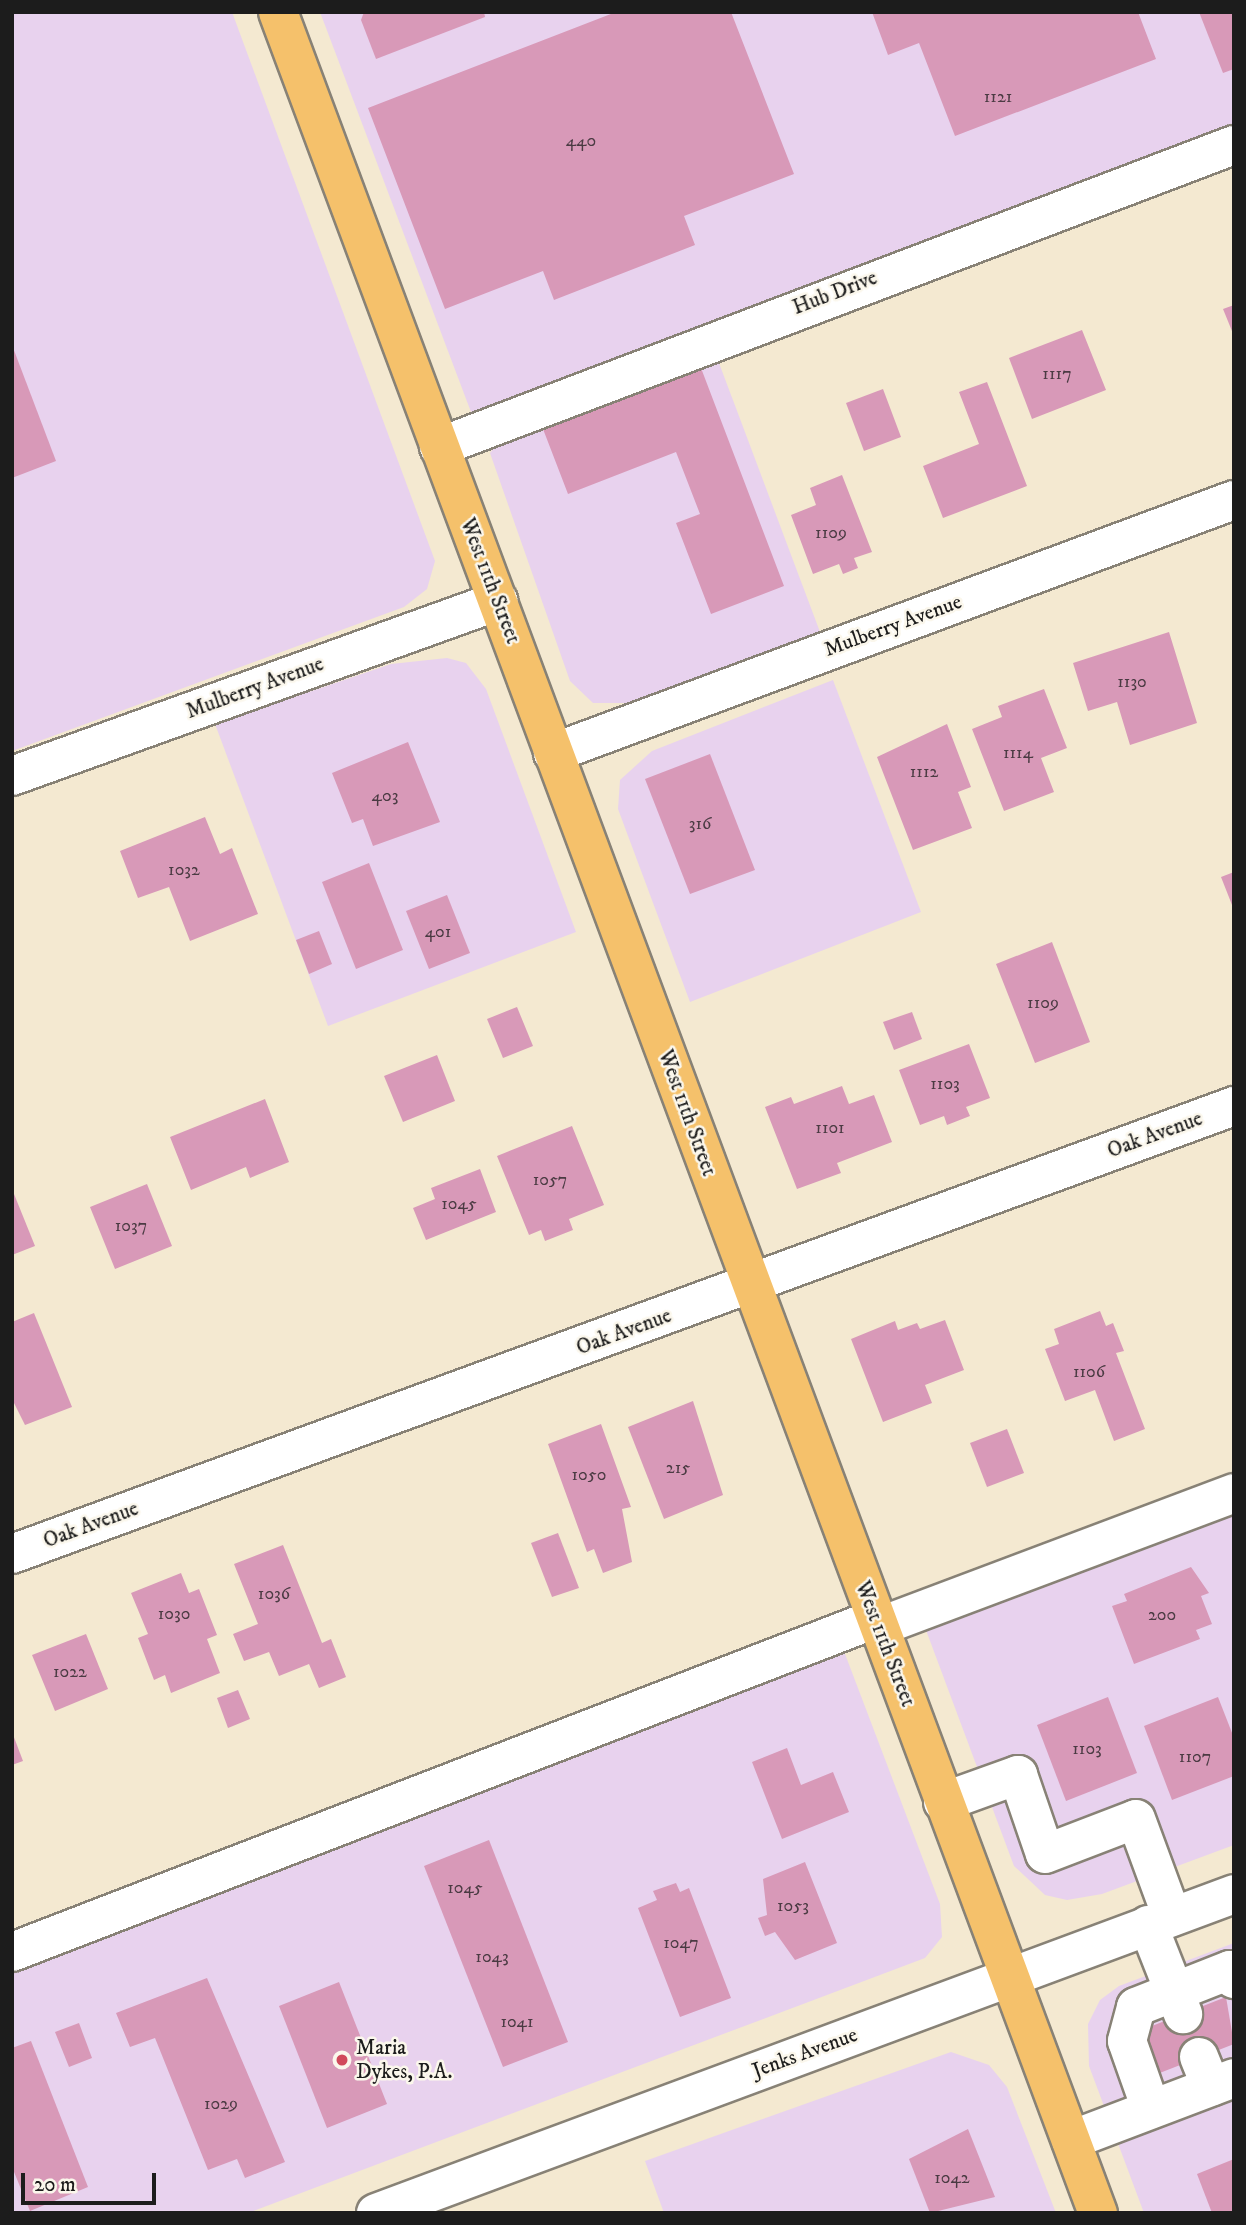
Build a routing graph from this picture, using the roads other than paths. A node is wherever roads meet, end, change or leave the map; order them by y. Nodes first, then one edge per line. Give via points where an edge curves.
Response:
1 (278, 12) edge
2 (1234, 145) edge
3 (439, 447) junction
4 (1234, 500) edge
5 (498, 601) junction
6 (554, 753) junction
7 (12, 776) edge
8 (1234, 1106) edge
9 (751, 1285) junction
10 (1234, 1493) edge
11 (12, 1554) edge
12 (876, 1623) junction
13 (943, 1802) junction
14 (1234, 1894) edge
15 (1160, 1921) junction
16 (12, 1952) edge
17 (1009, 1977) junction
18 (1234, 1979) edge
19 (1178, 2003) junction
20 (1215, 2074) edge
21 (1151, 2109) junction
22 (1071, 2140) junction
23 (376, 2213) edge
24 (1098, 2213) edge

1 - 3 main road, West 11th Street
2 - 3 street, Hub Drive
3 - 5 main road, West 11th Street
4 - 6 street, Mulberry Avenue
5 - 6 main road, West 11th Street
5 - 7 street, Mulberry Avenue
6 - 9 main road, West 11th Street
8 - 9 street, Oak Avenue
9 - 11 street, Oak Avenue
9 - 12 main road, West 11th Street
10 - 12 street
12 - 13 main road, West 11th Street
12 - 16 street
13 - 15 street via 1018,1775 1045,1854 1136,1819
13 - 17 main road, West 11th Street
14 - 15 street, Jenks Avenue
15 - 17 street, Jenks Avenue
15 - 19 street
17 - 22 main road, West 11th Street
17 - 23 street, Jenks Avenue
18 - 19 street via 1230,1970
19 - 21 street via 1136,2007 1127,2041
20 - 21 street
21 - 22 street
22 - 24 main road, West 11th Street

